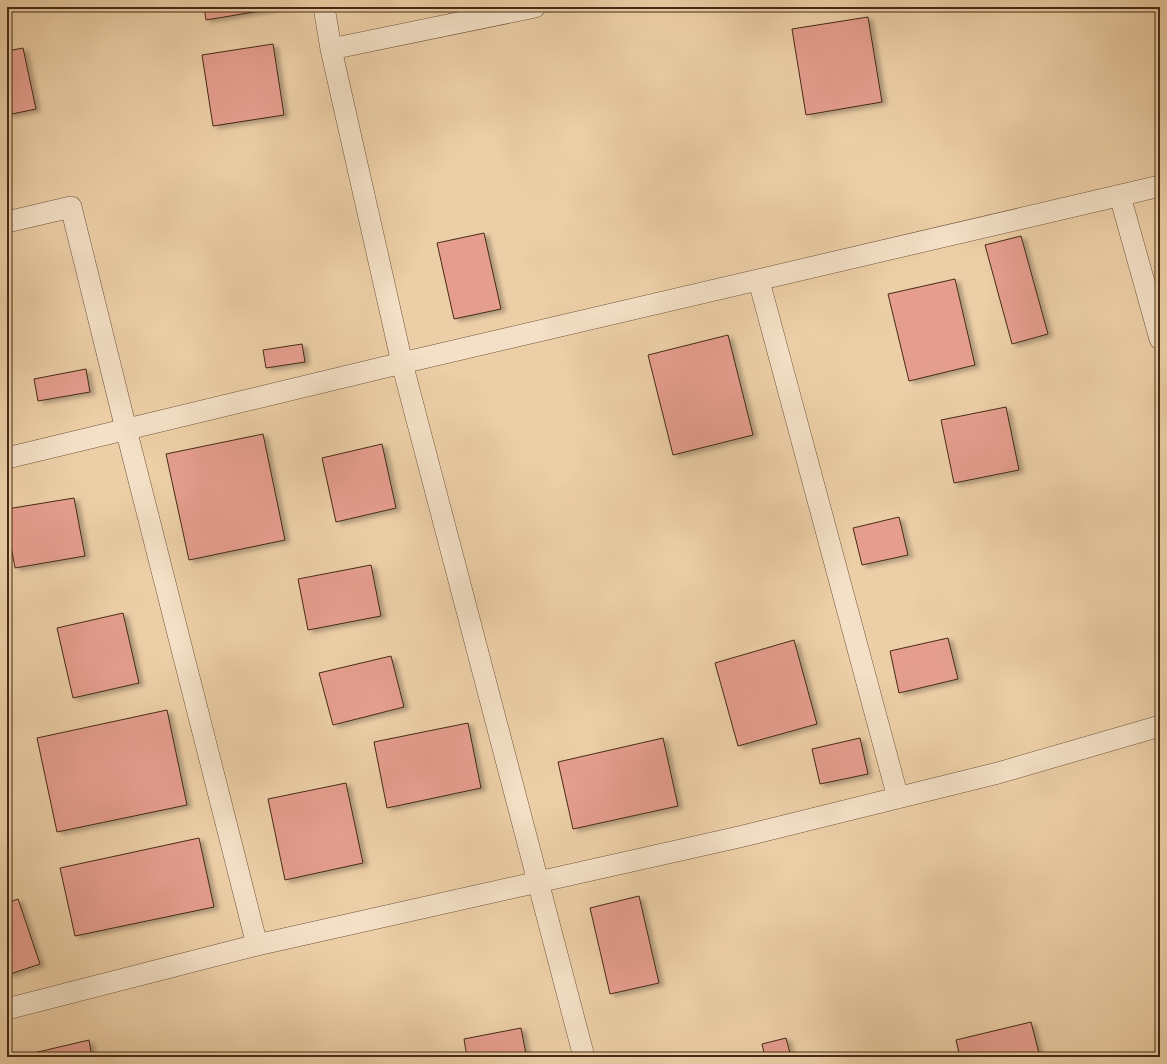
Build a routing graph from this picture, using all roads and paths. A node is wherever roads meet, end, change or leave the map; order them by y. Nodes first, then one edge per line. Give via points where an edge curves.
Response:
1 (324, 7) edge
2 (535, 7) edge
3 (331, 49) junction
4 (1160, 186) edge
5 (1120, 196) junction
6 (7, 222) edge
7 (759, 281) junction
8 (1160, 339) edge
9 (402, 363) junction
10 (126, 429) junction
11 (7, 458) edge
12 (1160, 726) edge
13 (898, 798) junction
14 (537, 882) junction
15 (258, 945) junction
16 (7, 1009) edge
17 (584, 1057) edge

1 - 3 street
2 - 3 street
3 - 9 street
4 - 5 street
5 - 7 street
5 - 8 street
6 - 10 street via 71,207
7 - 9 street
7 - 13 street
9 - 10 street
9 - 14 street
10 - 11 street
10 - 15 street
12 - 13 street via 998,773
13 - 14 street
14 - 15 street
14 - 17 street
15 - 16 street

